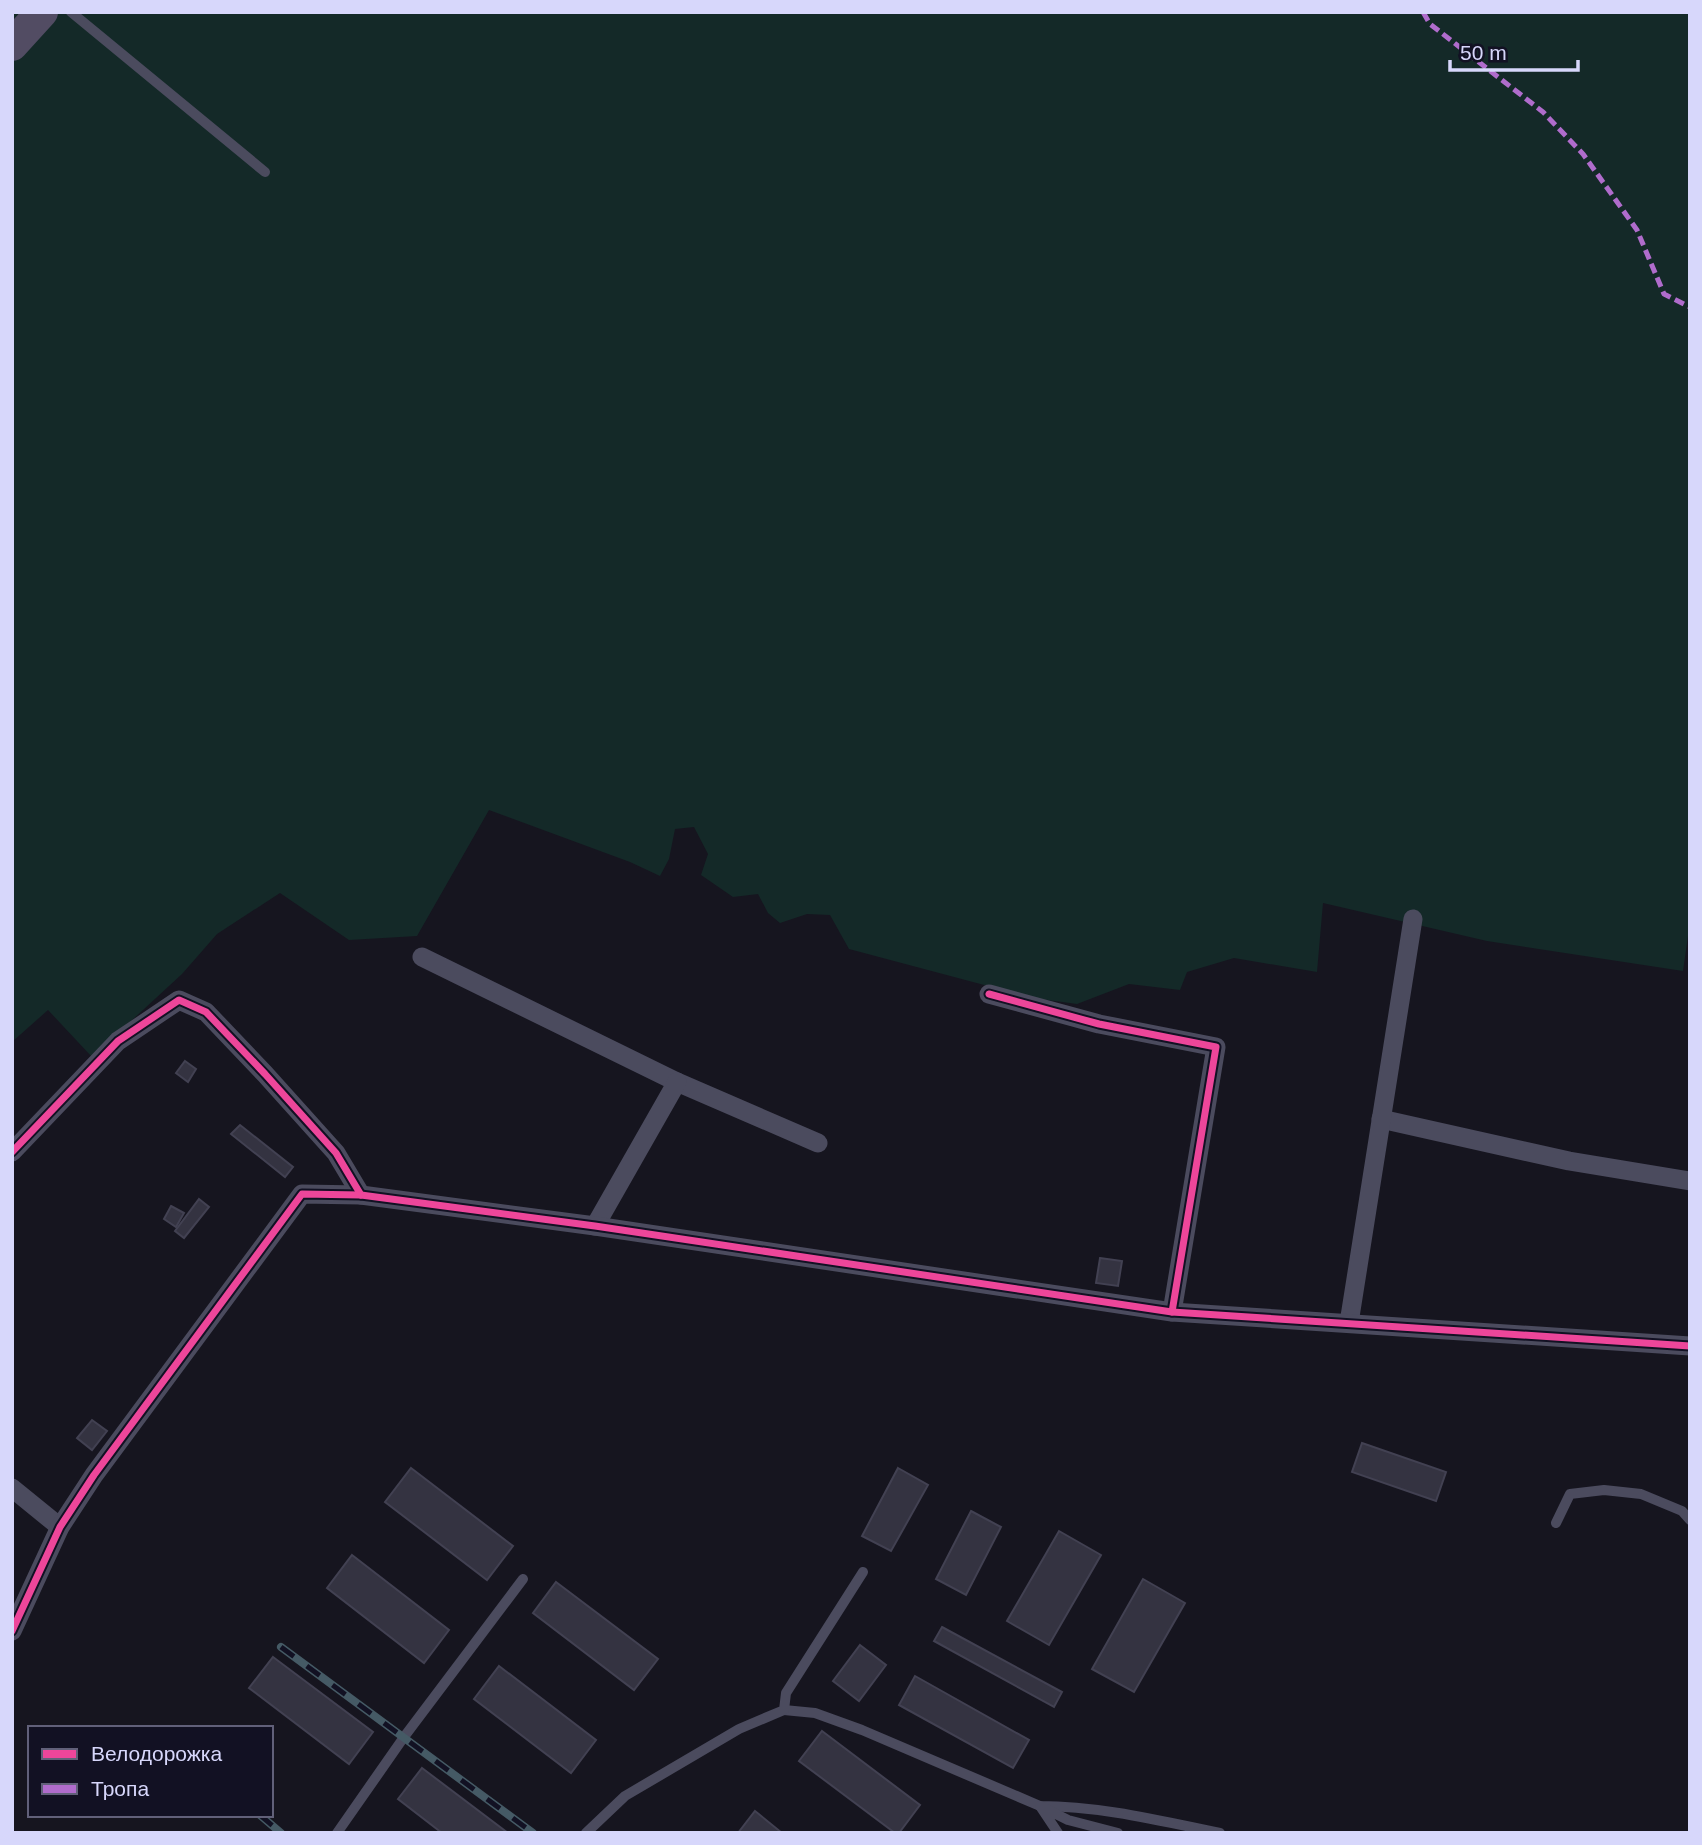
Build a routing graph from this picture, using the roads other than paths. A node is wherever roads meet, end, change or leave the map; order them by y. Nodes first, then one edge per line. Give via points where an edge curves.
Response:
1 (41, 12) edge
2 (71, 12) edge
3 (12, 46) edge
4 (265, 172) dead end
5 (1413, 919) dead end
6 (422, 957) dead end
7 (989, 994) dead end
8 (677, 1082) junction
9 (1381, 1119) junction
10 (818, 1143) dead end
11 (12, 1152) edge
12 (1690, 1181) edge
13 (361, 1195) junction
14 (596, 1226) junction
15 (1172, 1312) junction
16 (1349, 1323) junction
17 (1690, 1346) edge
18 (12, 1488) edge
19 (1690, 1521) edge
20 (1556, 1523) dead end
21 (60, 1527) junction
22 (863, 1572) dead end
23 (523, 1579) dead end
24 (12, 1631) edge
25 (784, 1710) junction
26 (1040, 1806) junction
27 (337, 1833) edge
28 (586, 1833) edge
29 (1058, 1833) edge
30 (1118, 1833) edge
31 (1220, 1833) edge

1 - 3 main road
2 - 4 lane
5 - 9 street
6 - 8 street
7 - 15 street via 1100,1024 1216,1047
8 - 10 street
8 - 14 street
9 - 12 street via 1569,1161
9 - 16 street
11 - 13 street via 118,1041 180,1000 206,1012 265,1073 336,1153
13 - 14 street
13 - 21 street via 302,1194 116,1443
14 - 15 street
15 - 16 street
16 - 17 street
18 - 21 street
19 - 20 lane via 1682,1511 1642,1494 1604,1490 1570,1494
21 - 24 street
22 - 25 lane via 786,1693
23 - 27 lane
25 - 26 lane via 815,1713 862,1730
25 - 28 lane via 739,1729 625,1796
26 - 29 lane
26 - 30 lane via 1068,1820
26 - 31 lane via 1136,1816

